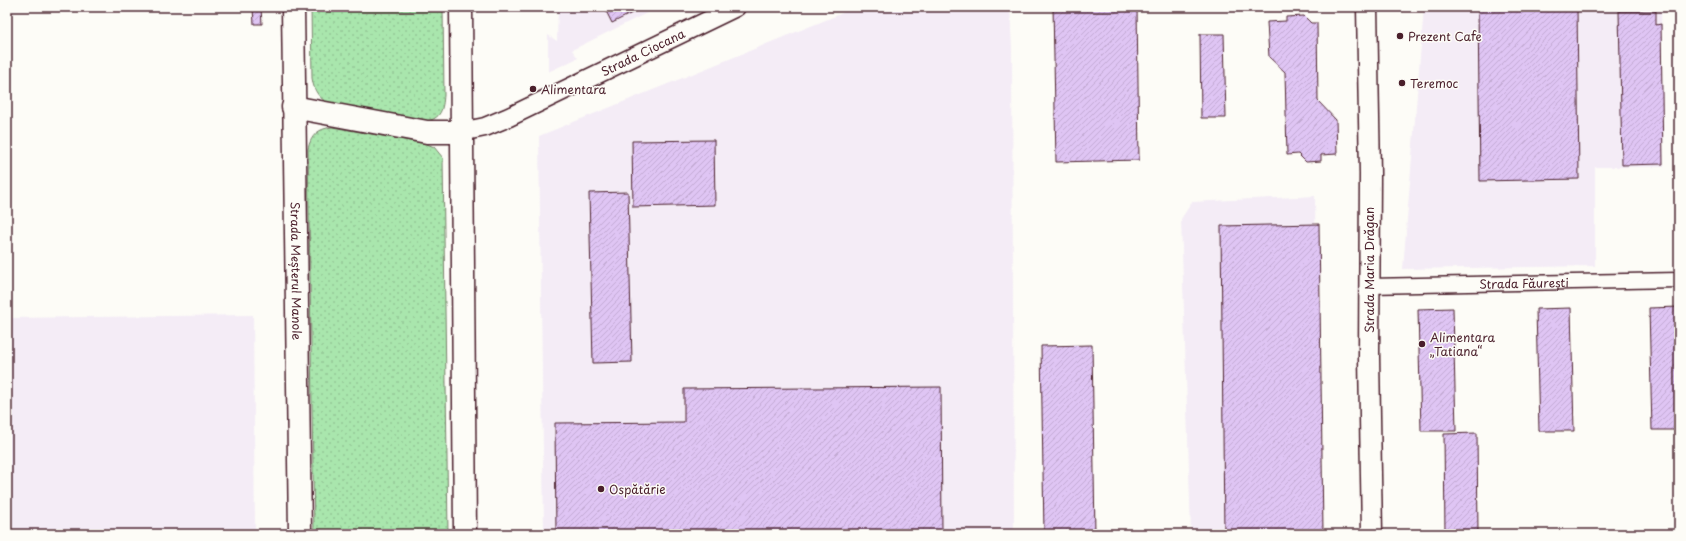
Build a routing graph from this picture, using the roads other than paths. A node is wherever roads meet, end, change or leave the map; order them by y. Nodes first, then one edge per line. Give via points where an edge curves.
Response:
1 (293, 7) edge
2 (461, 7) edge
3 (736, 7) edge
4 (1367, 7) edge
5 (294, 107) junction
6 (461, 132) junction
7 (1679, 280) edge
8 (1369, 286) junction
9 (300, 534) edge
10 (465, 534) edge
11 (1372, 534) edge

1 - 5 main road, Strada Meșterul Manole
2 - 6 main road
3 - 6 street, Strada Ciocana via 509,117 485,127
4 - 8 main road, Strada Maria Drăgan
5 - 6 main road via 427,132
5 - 9 main road, Strada Meșterul Manole
6 - 10 main road
7 - 8 street, Strada Făurești
8 - 11 main road, Strada Maria Drăgan

